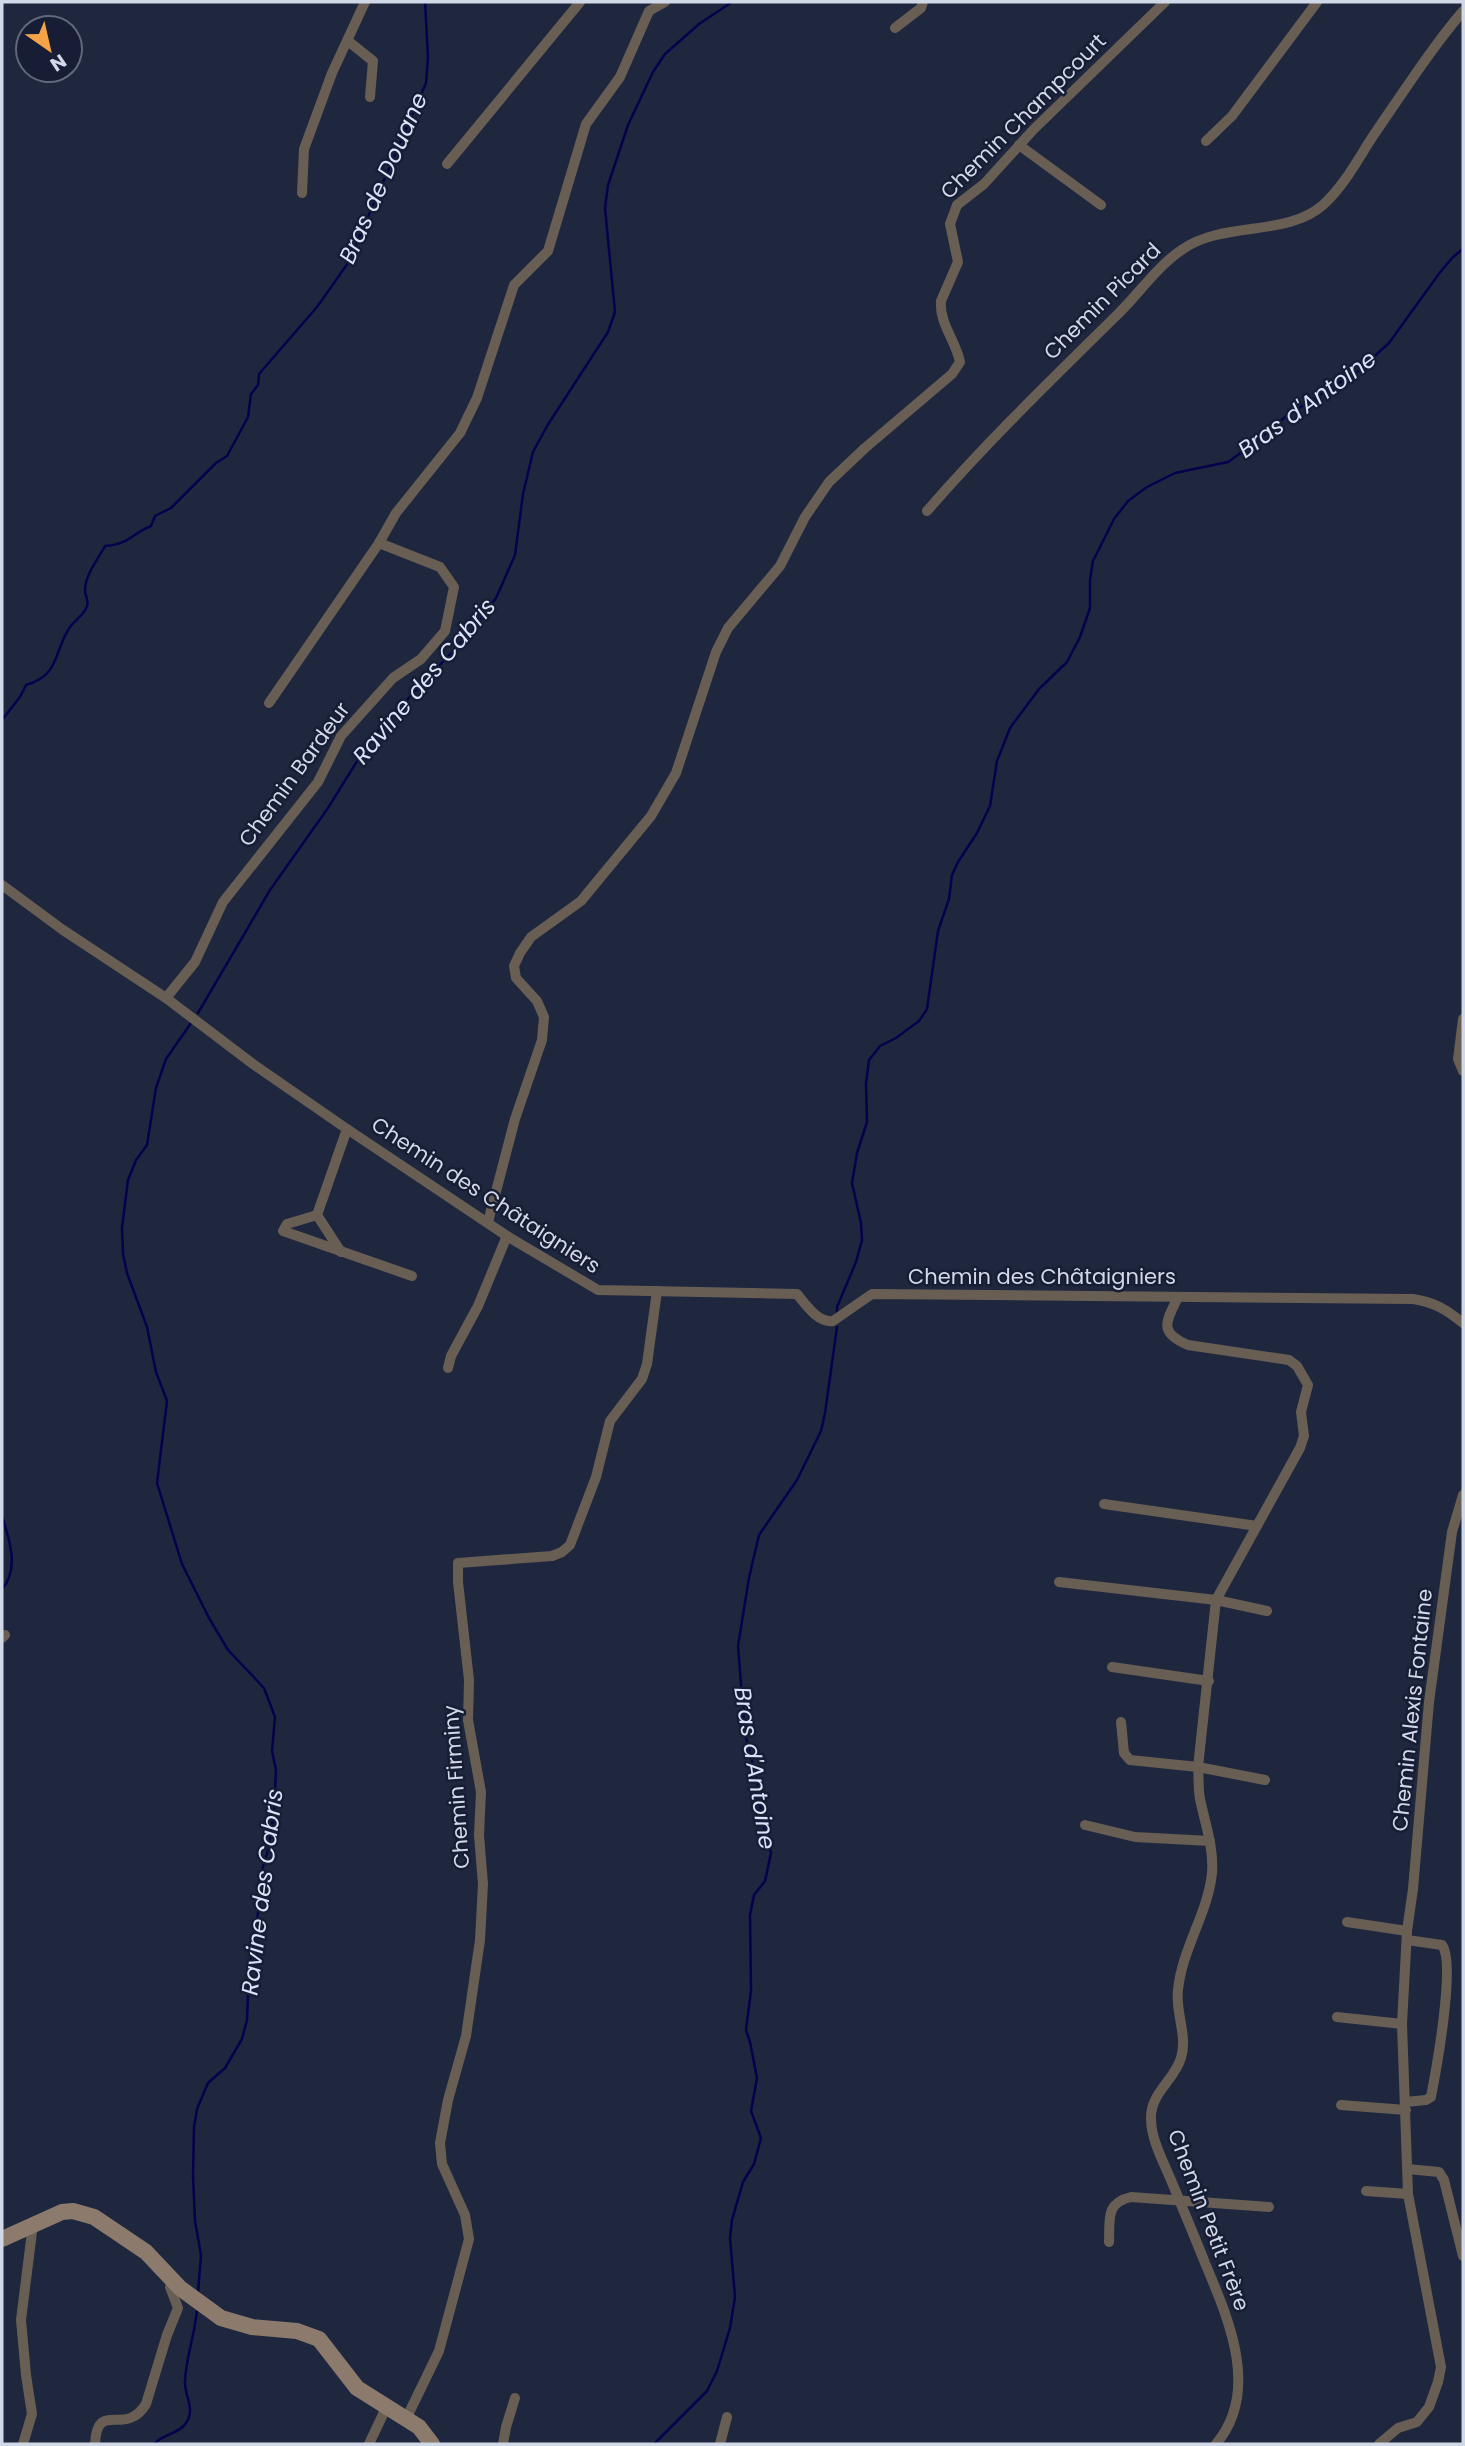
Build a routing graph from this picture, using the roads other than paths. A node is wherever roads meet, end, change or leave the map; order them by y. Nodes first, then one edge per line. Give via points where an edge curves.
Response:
1 (365, 2) edge
2 (580, 2) edge
3 (665, 2) edge
4 (923, 2) edge
5 (1165, 2) edge
6 (1317, 2) edge
7 (1463, 11) edge
8 (895, 28) dead end
9 (348, 41) junction
10 (370, 97) dead end
11 (1206, 141) dead end
12 (1019, 145) junction
13 (447, 164) dead end
14 (302, 193) dead end
15 (1101, 205) dead end
16 (927, 510) dead end
17 (379, 542) junction
18 (269, 703) dead end
19 (2, 885) edge
20 (166, 998) junction
21 (1463, 1019) edge
22 (1463, 1071) edge
23 (347, 1129) junction
24 (317, 1216) junction
25 (488, 1222) junction
26 (507, 1236) junction
27 (341, 1252) junction
28 (412, 1276) dead end
29 (657, 1291) junction
30 (1178, 1297) junction
31 (1463, 1323) edge
32 (449, 1368) dead end
33 (1463, 1495) edge
34 (1104, 1504) dead end
35 (1257, 1526) junction
36 (1059, 1582) dead end
37 (1216, 1600) junction
38 (1267, 1611) dead end
39 (1112, 1667) dead end
40 (1209, 1681) junction
41 (1121, 1722) dead end
42 (1198, 1768) junction
43 (1265, 1780) dead end
44 (1085, 1825) dead end
45 (1209, 1842) junction
46 (1347, 1922) dead end
47 (1407, 1936) junction
48 (1337, 2017) dead end
49 (1402, 2024) junction
50 (1341, 2105) dead end
51 (1406, 2106) junction
52 (1408, 2169) junction
53 (1366, 2191) dead end
54 (1408, 2194) junction
55 (1180, 2202) junction
56 (1269, 2207) dead end
57 (33, 2224) junction
58 (2, 2239) edge
59 (1109, 2242) dead end
60 (1463, 2256) edge
61 (176, 2284) junction
62 (515, 2398) dead end
63 (386, 2408) junction
64 (727, 2417) dead end
65 (406, 2419) junction
66 (23, 2444) edge
67 (95, 2444) edge
68 (369, 2444) edge
69 (432, 2444) edge
70 (503, 2444) edge
71 (720, 2444) edge
72 (1216, 2444) edge
73 (1379, 2444) edge

1 - 9 street
2 - 13 street
3 - 17 street via 649,10 620,77 586,124 548,251 514,285 477,398 460,433 396,513
4 - 8 street
5 - 12 street, Chemin Champcourt
6 - 11 street via 1232,116
7 - 16 street, Chemin Picard via 1326,202 1307,216 1209,237 1175,254 976,454
9 - 10 street via 373,61
9 - 14 street via 304,149
12 - 15 street
12 - 25 street, Chemin Champcourt via 953,214 951,234 958,262 940,308 960,362 829,482 780,566 728,628 677,772 651,816 581,901 531,937 520,953 514,966 516,978 544,1017 542,1040
17 - 18 street
17 - 20 street, Chemin Bardeur via 440,567 454,587 445,632 421,659 393,678 341,736 318,782 223,902 195,962
19 - 20 street, Chemin des Châtaigniers
20 - 23 street, Chemin des Châtaigniers
21 - 22 street via 1458,1059
23 - 24 street
23 - 25 street, Chemin des Châtaigniers
24 - 27 street
24 - 27 street via 287,1224 283,1231
25 - 26 street, Chemin des Châtaigniers
26 - 29 street, Chemin des Châtaigniers via 598,1290
26 - 32 street
27 - 28 street
29 - 30 street, Chemin des Châtaigniers via 797,1294 827,1322 872,1294
29 - 65 street, Chemin Firminy via 642,1379 610,1421 596,1477 570,1545 552,1556 457,1563 469,1680 468,1720 481,1792 483,1884 466,2036 440,2143 442,2164 465,2216 469,2239 439,2351
30 - 31 street, Chemin des Châtaigniers via 1413,1299 1431,1302
30 - 35 street, Chemin Petit Frère via 1166,1321 1168,1333 1177,1340 1188,1346 1289,1360 1308,1385 1301,1412 1304,1436 1300,1448
33 - 47 street, Chemin Alexis Fontaine via 1452,1532 1429,1702
34 - 35 street
35 - 37 street, Chemin Petit Frère
36 - 37 street
37 - 38 street
37 - 40 street, Chemin Petit Frère
39 - 40 street
40 - 42 street, Chemin Petit Frère
41 - 42 street via 1124,1753 1130,1760
42 - 43 street
42 - 45 street, Chemin Petit Frère
44 - 45 street via 1135,1837
45 - 55 street, Chemin Petit Frère via 1208,1896 1177,1992 1181,2059 1156,2096 1150,2121
46 - 47 street
47 - 49 street, Chemin Alexis Fontaine
47 - 51 street via 1442,1945 1448,1969 1431,2097
48 - 49 street
49 - 51 street, Chemin Alexis Fontaine
50 - 51 street
51 - 52 street, Chemin Alexis Fontaine
52 - 54 street, Chemin Alexis Fontaine
52 - 60 street via 1439,2172
53 - 54 street
54 - 73 street, Chemin Alexis Fontaine via 1441,2367 1429,2407 1417,2422 1398,2428
55 - 56 street
55 - 59 street via 1131,2197 1118,2201 1111,2210
55 - 72 street, Chemin Petit Frère via 1236,2348 1238,2390 1232,2415
57 - 58 main road
57 - 61 main road via 74,2211 94,2217 146,2252
57 - 66 street via 21,2320 32,2414
61 - 63 main road via 235,2324 310,2334 325,2345 357,2388
61 - 67 street via 170,2287 178,2308 146,2404 134,2418 99,2423
62 - 70 street
63 - 65 main road
63 - 68 street
64 - 71 street
65 - 69 main road

